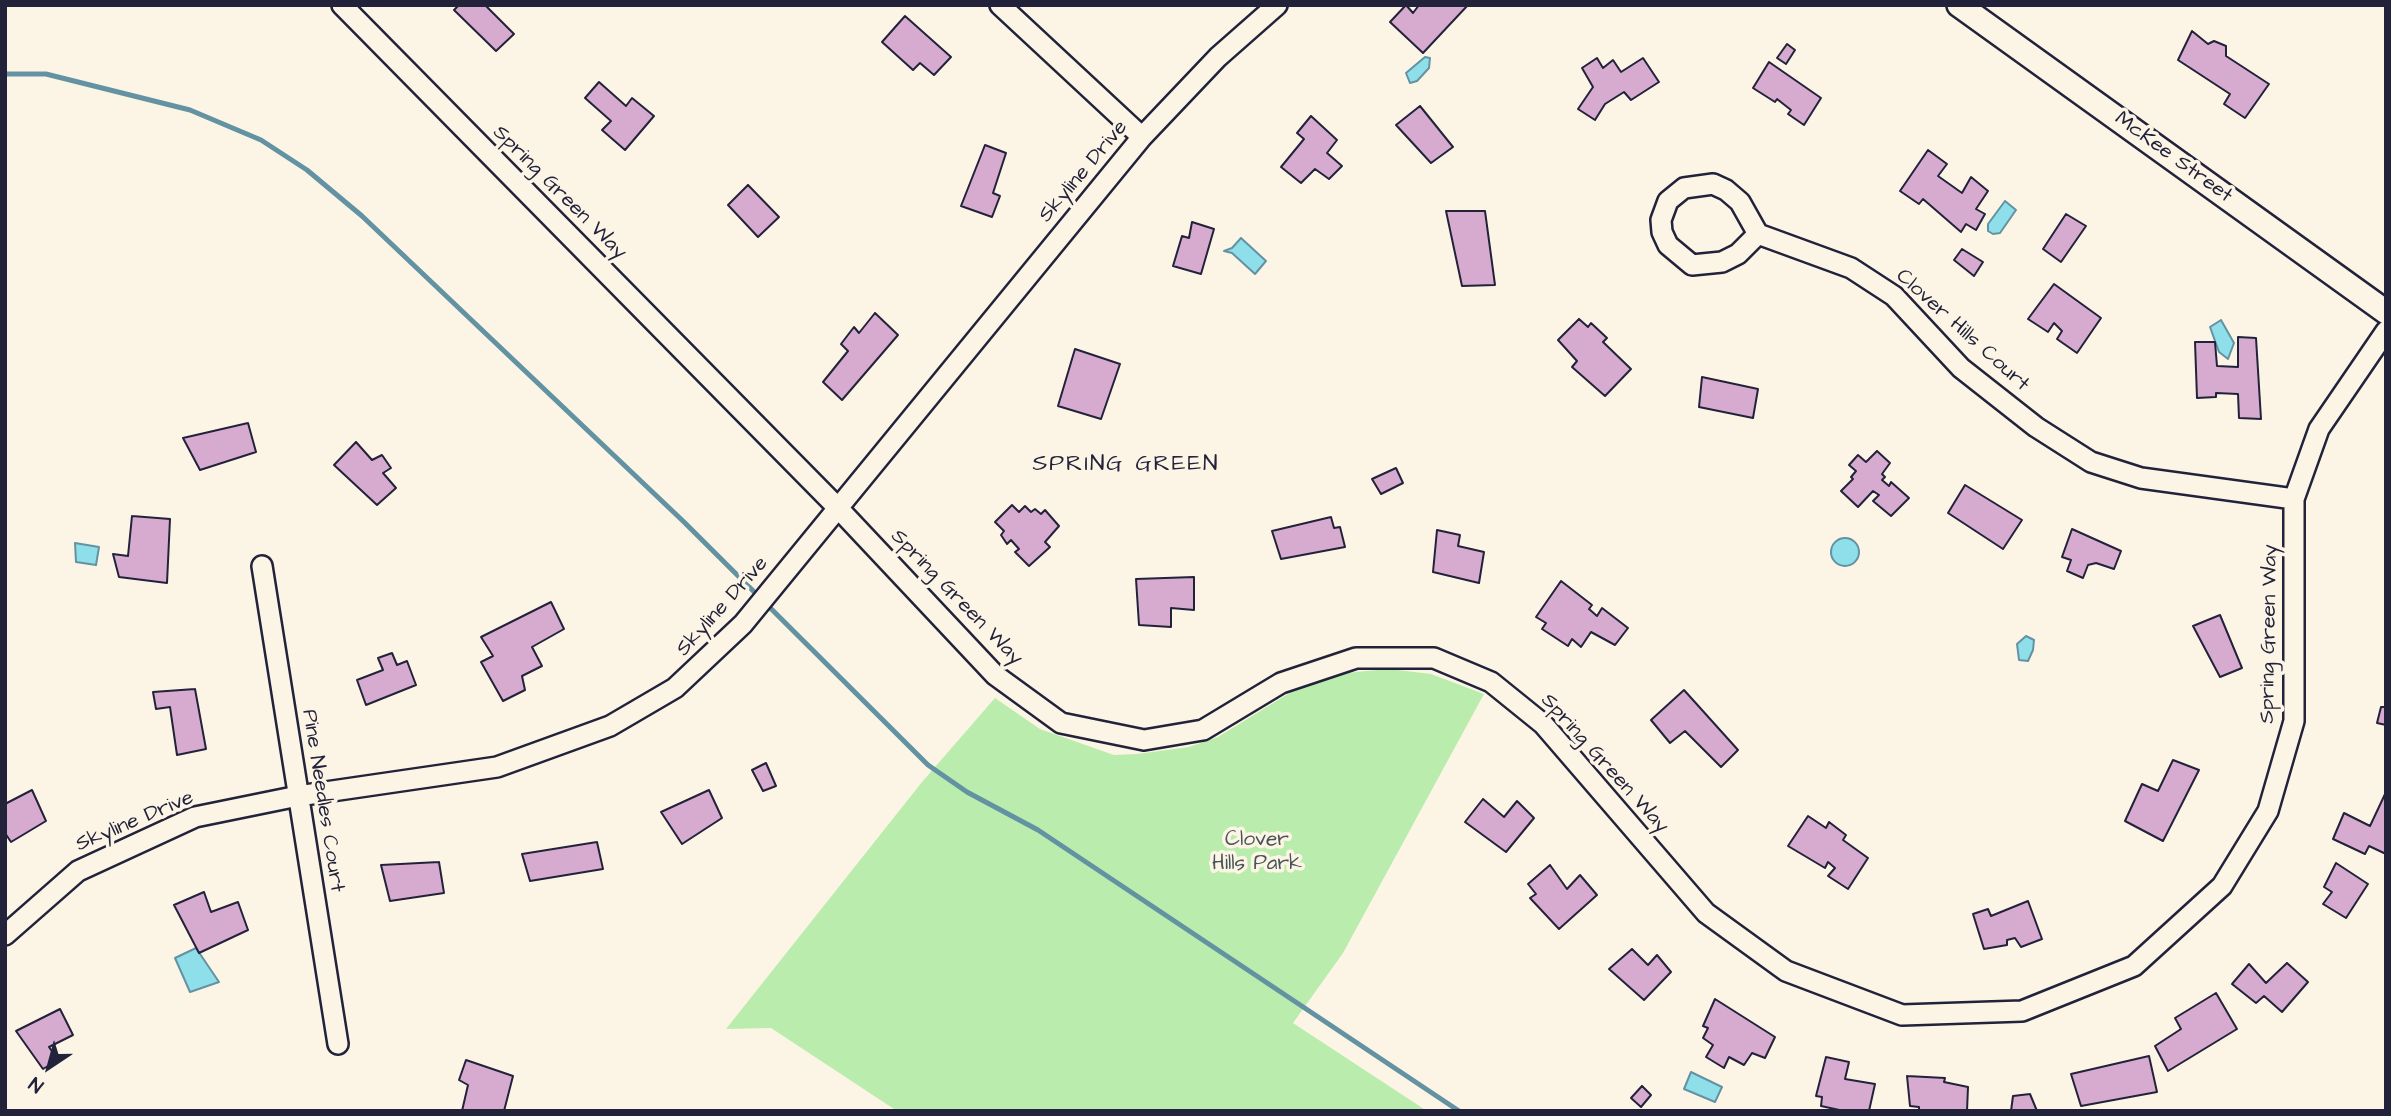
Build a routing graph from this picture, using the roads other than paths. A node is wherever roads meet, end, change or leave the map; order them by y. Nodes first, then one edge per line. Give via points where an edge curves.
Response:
1 (342, 5) edge
2 (1000, 5) edge
3 (1277, 5) edge
4 (1959, 5) edge
5 (1142, 137) junction
6 (1758, 234) junction
7 (2386, 313) edge
8 (2386, 331) edge
9 (2294, 499) junction
10 (838, 508) junction
11 (262, 566) dead end
12 (298, 796) junction
13 (5, 935) edge
14 (338, 1044) dead end

1 - 10 street, Spring Green Way
2 - 5 street
3 - 5 street, Skyline Drive via 1217,57
4 - 7 street, McKee Street
5 - 10 street, Skyline Drive
6 - 6 street via 1740,202 1713,184 1696,184 1675,192 1661,220 1668,245 1692,265 1722,262 1738,254
6 - 9 street, Clover Hills Court via 1851,268 1894,296 1961,368 2035,427 2091,462 2141,478
8 - 9 street, Spring Green Way via 2319,429
9 - 10 street, Spring Green Way via 2294,721 2268,811 2222,886 2134,966 2022,1012 1908,1015 1786,971 1706,913 1543,724 1491,682 1434,658 1356,658 1281,682 1203,730 1144,740 1060,723 995,675
10 - 12 street, Skyline Drive via 743,624 676,688 610,726 498,767
11 - 12 street, Pine Needles Court
12 - 13 street, Skyline Drive via 195,817 78,871
12 - 14 street, Pine Needles Court

